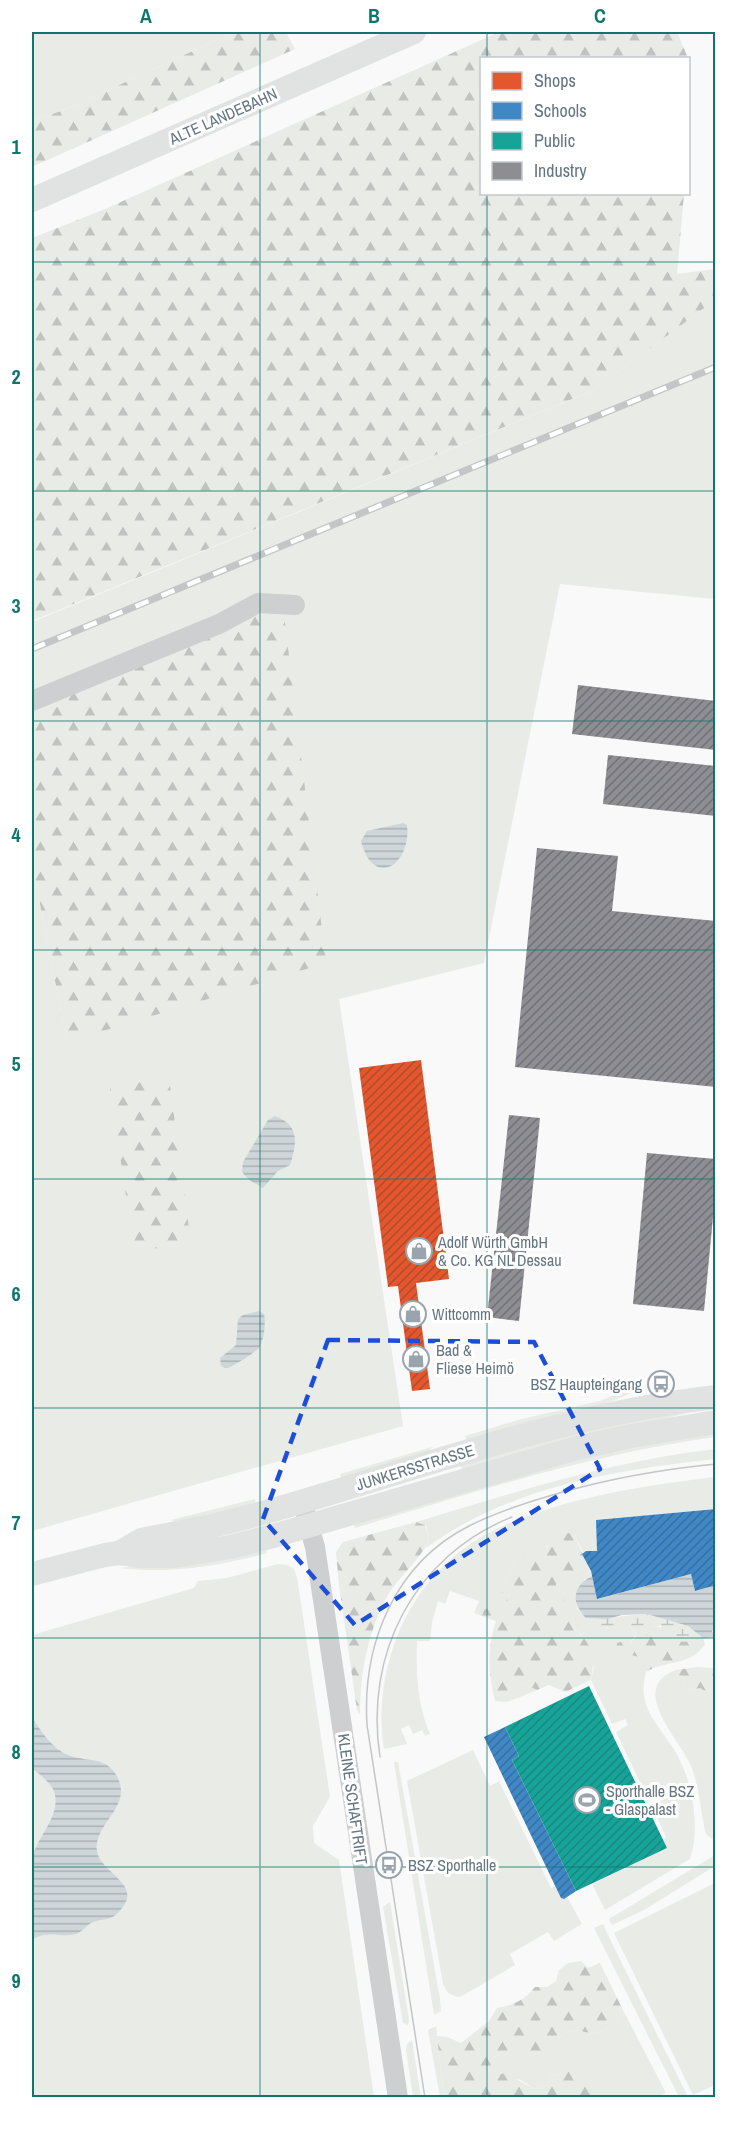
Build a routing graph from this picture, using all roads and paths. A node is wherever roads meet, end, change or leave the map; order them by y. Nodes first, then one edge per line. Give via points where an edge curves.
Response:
1 (414, 32) edge
2 (32, 200) edge
3 (295, 605) dead end
4 (32, 700) edge
5 (716, 1397) edge
6 (716, 1422) edge
7 (302, 1502) junction
8 (309, 1526) junction
9 (119, 1553) junction
10 (32, 1574) edge
11 (398, 2097) edge

1 - 2 main road, ALTE LANDEBAHN
3 - 4 street via 258,603 219,624
5 - 7 main road, JUNKERSSTRASSE via 559,1426
6 - 8 main road, JUNKERSSTRASSE via 577,1448
7 - 8 street, KLEINE SCHAFTRIFT
7 - 9 main road, JUNKERSSTRASSE via 141,1540
8 - 9 main road, JUNKERSSTRASSE via 251,1542 174,1556
8 - 11 street, KLEINE SCHAFTRIFT
9 - 10 main road, JUNKERSSTRASSE

